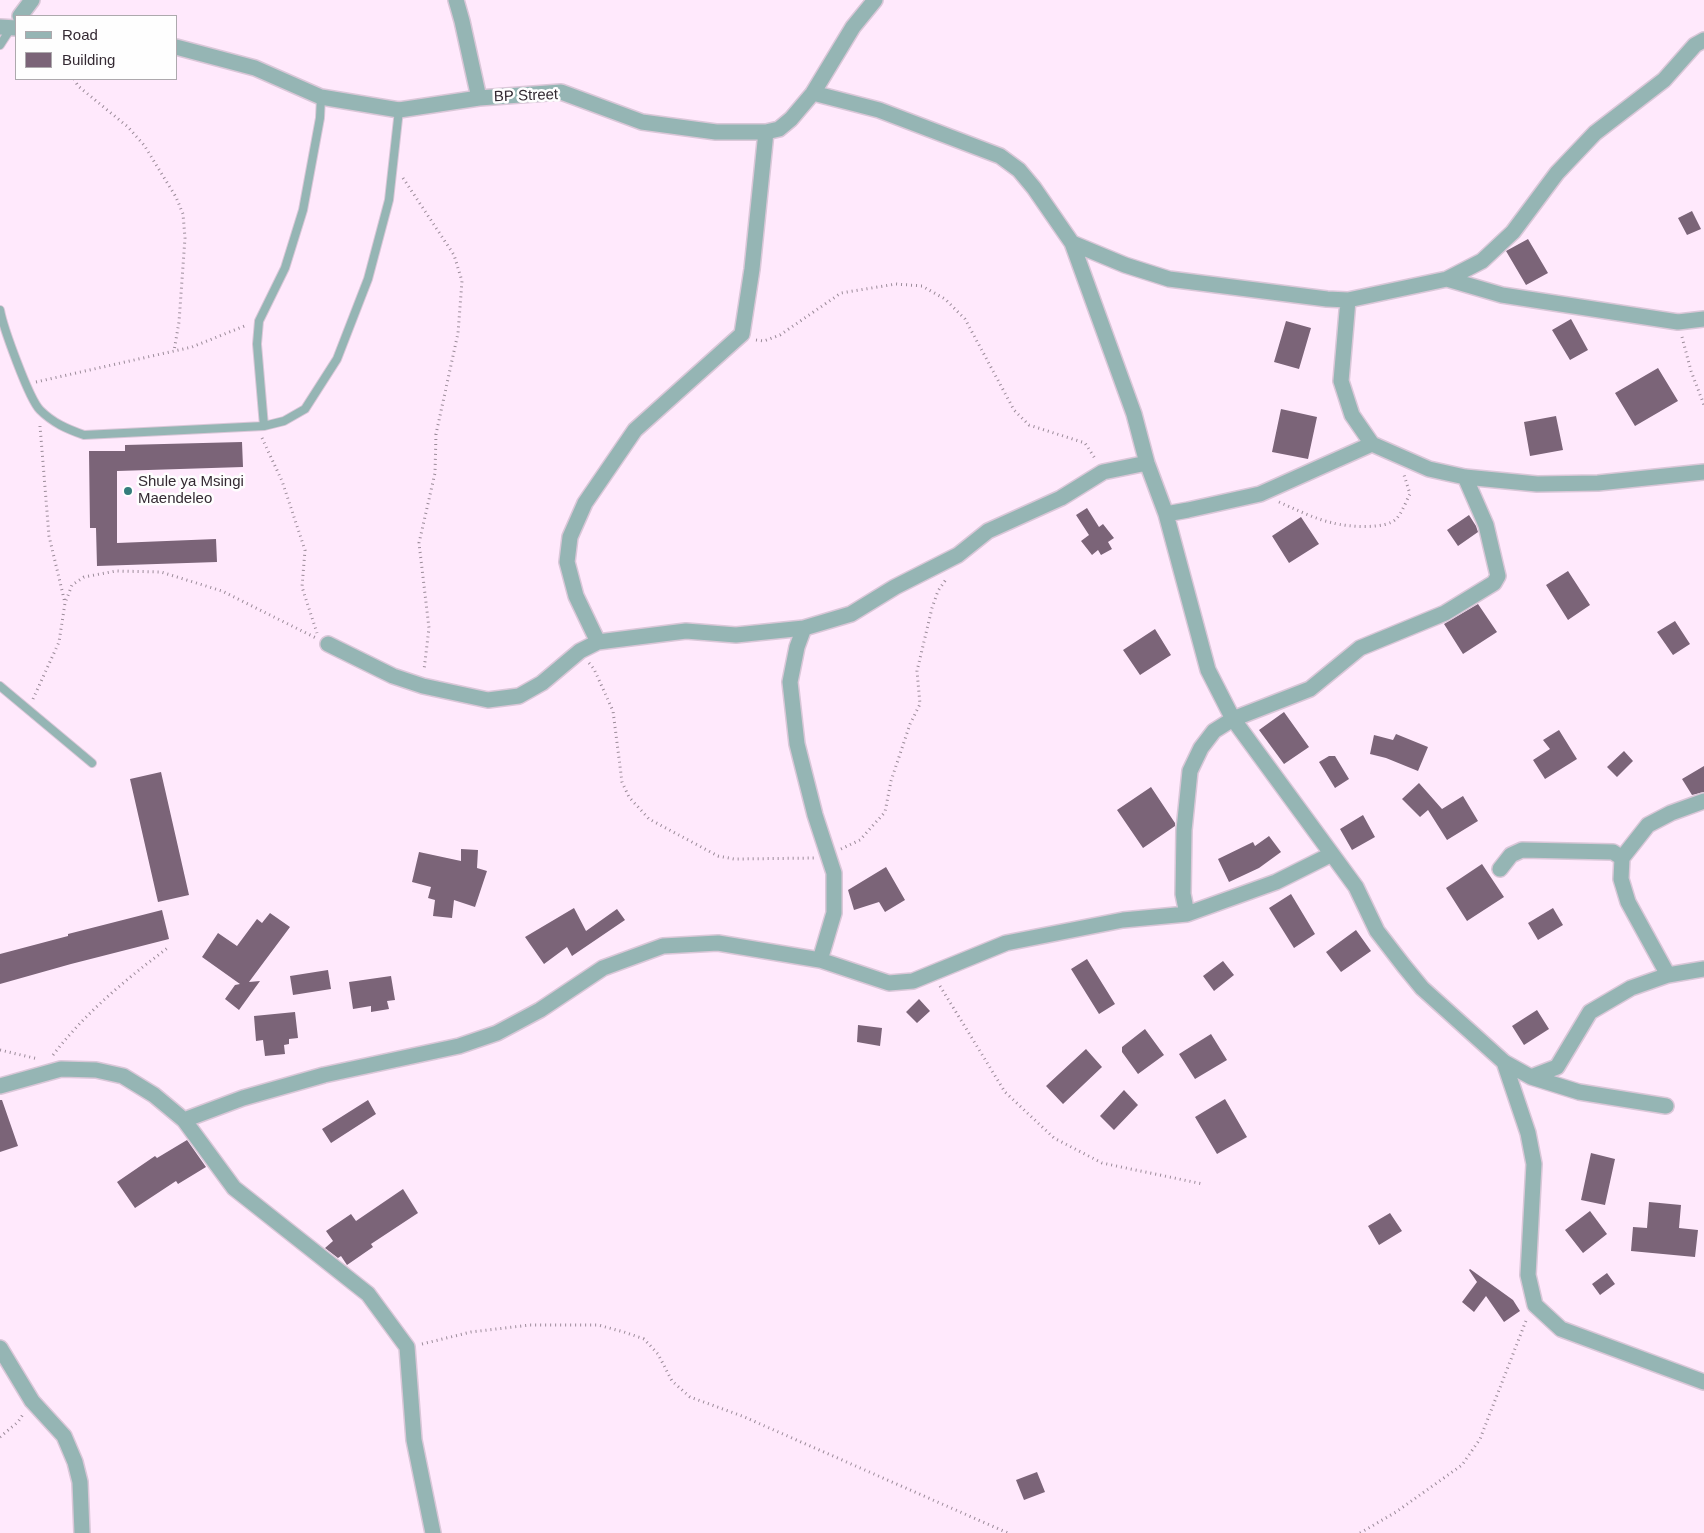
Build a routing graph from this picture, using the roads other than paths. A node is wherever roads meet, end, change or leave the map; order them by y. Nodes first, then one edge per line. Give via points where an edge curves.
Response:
1 (32, 0) edge
2 (456, 0) edge
3 (875, 0) edge
4 (20, 15) edge
5 (13, 24) edge
6 (1704, 40) edge
7 (0, 44) edge
8 (178, 48) edge
9 (813, 92) junction
10 (321, 97) junction
11 (479, 98) junction
12 (399, 110) junction
13 (766, 132) junction
14 (1072, 244) junction
15 (1447, 279) junction
16 (1348, 300) junction
17 (0, 310) edge
18 (1704, 319) edge
19 (260, 426) junction
20 (1372, 444) junction
21 (1147, 463) junction
22 (1704, 472) edge
23 (1465, 477) junction
24 (1166, 514) junction
25 (804, 628) junction
26 (598, 642) junction
27 (328, 644) dead end
28 (0, 686) edge
29 (1233, 720) junction
30 (92, 763) dead end
31 (1704, 801) edge
32 (1332, 854) junction
33 (1622, 858) junction
34 (1500, 869) dead end
35 (1187, 914) junction
36 (820, 960) junction
37 (1704, 969) edge
38 (1668, 975) junction
39 (1504, 1062) junction
40 (1531, 1077) junction
41 (0, 1086) edge
42 (1666, 1106) dead end
43 (184, 1120) junction
44 (0, 1348) edge
45 (1704, 1382) edge
46 (82, 1533) edge
47 (433, 1533) edge

1 - 4 street
2 - 11 street
3 - 9 street, BP Street via 853,27
5 - 7 lane
6 - 15 street via 1664,80 1595,133 1557,173 1513,232 1482,261
8 - 10 street, BP Street via 255,68
9 - 13 street, BP Street via 779,129
9 - 14 street via 879,110 1000,156 1019,170 1034,188
10 - 12 street, BP Street
10 - 19 lane via 303,210 285,268 259,321
11 - 12 street, BP Street
11 - 13 street, BP Street via 561,92 642,122 716,132
12 - 19 lane via 389,200 368,278 337,359 306,409 284,422
13 - 26 street via 742,334 635,430 585,503 570,537 567,562 576,596
14 - 16 street via 1169,280
14 - 21 street via 1134,414
15 - 16 street
15 - 18 street via 1502,295 1678,322
16 - 20 street via 1340,381 1352,415
17 - 19 lane via 3,326 38,409 63,428 84,435
20 - 23 street via 1429,469
20 - 24 street via 1260,494
21 - 24 street
21 - 25 street via 1103,472 1061,498 988,531 958,555 851,614
22 - 23 street via 1590,483 1537,484
23 - 29 street via 1486,525 1498,576 1494,583 1445,614 1360,648 1310,689
24 - 29 street via 1208,670
25 - 26 street via 736,635 686,631
25 - 36 street via 790,682 797,744 834,873 834,913
26 - 27 street via 580,651 542,683 519,696 488,700 393,676
28 - 30 lane
29 - 32 street
29 - 35 street via 1214,731 1190,771 1182,894
31 - 33 street via 1648,825
32 - 35 street via 1276,882
32 - 39 street via 1356,886 1377,931 1422,988
33 - 34 street via 1614,852 1522,850 1510,855
33 - 38 street via 1620,879 1628,902
35 - 36 street via 1123,920 1006,943 913,981 889,983
36 - 43 street via 718,942 664,946 603,968 540,1010 460,1046 324,1075 243,1098
37 - 38 street
38 - 40 street via 1631,988 1590,1012 1556,1067
39 - 40 street
39 - 45 street via 1528,1133 1534,1164 1528,1275 1535,1305 1562,1328
40 - 42 street via 1579,1092
41 - 43 street via 61,1069 96,1070 123,1076 154,1095
43 - 47 street via 234,1188 368,1294 407,1347 414,1440
44 - 46 street via 32,1401 64,1436 80,1482

